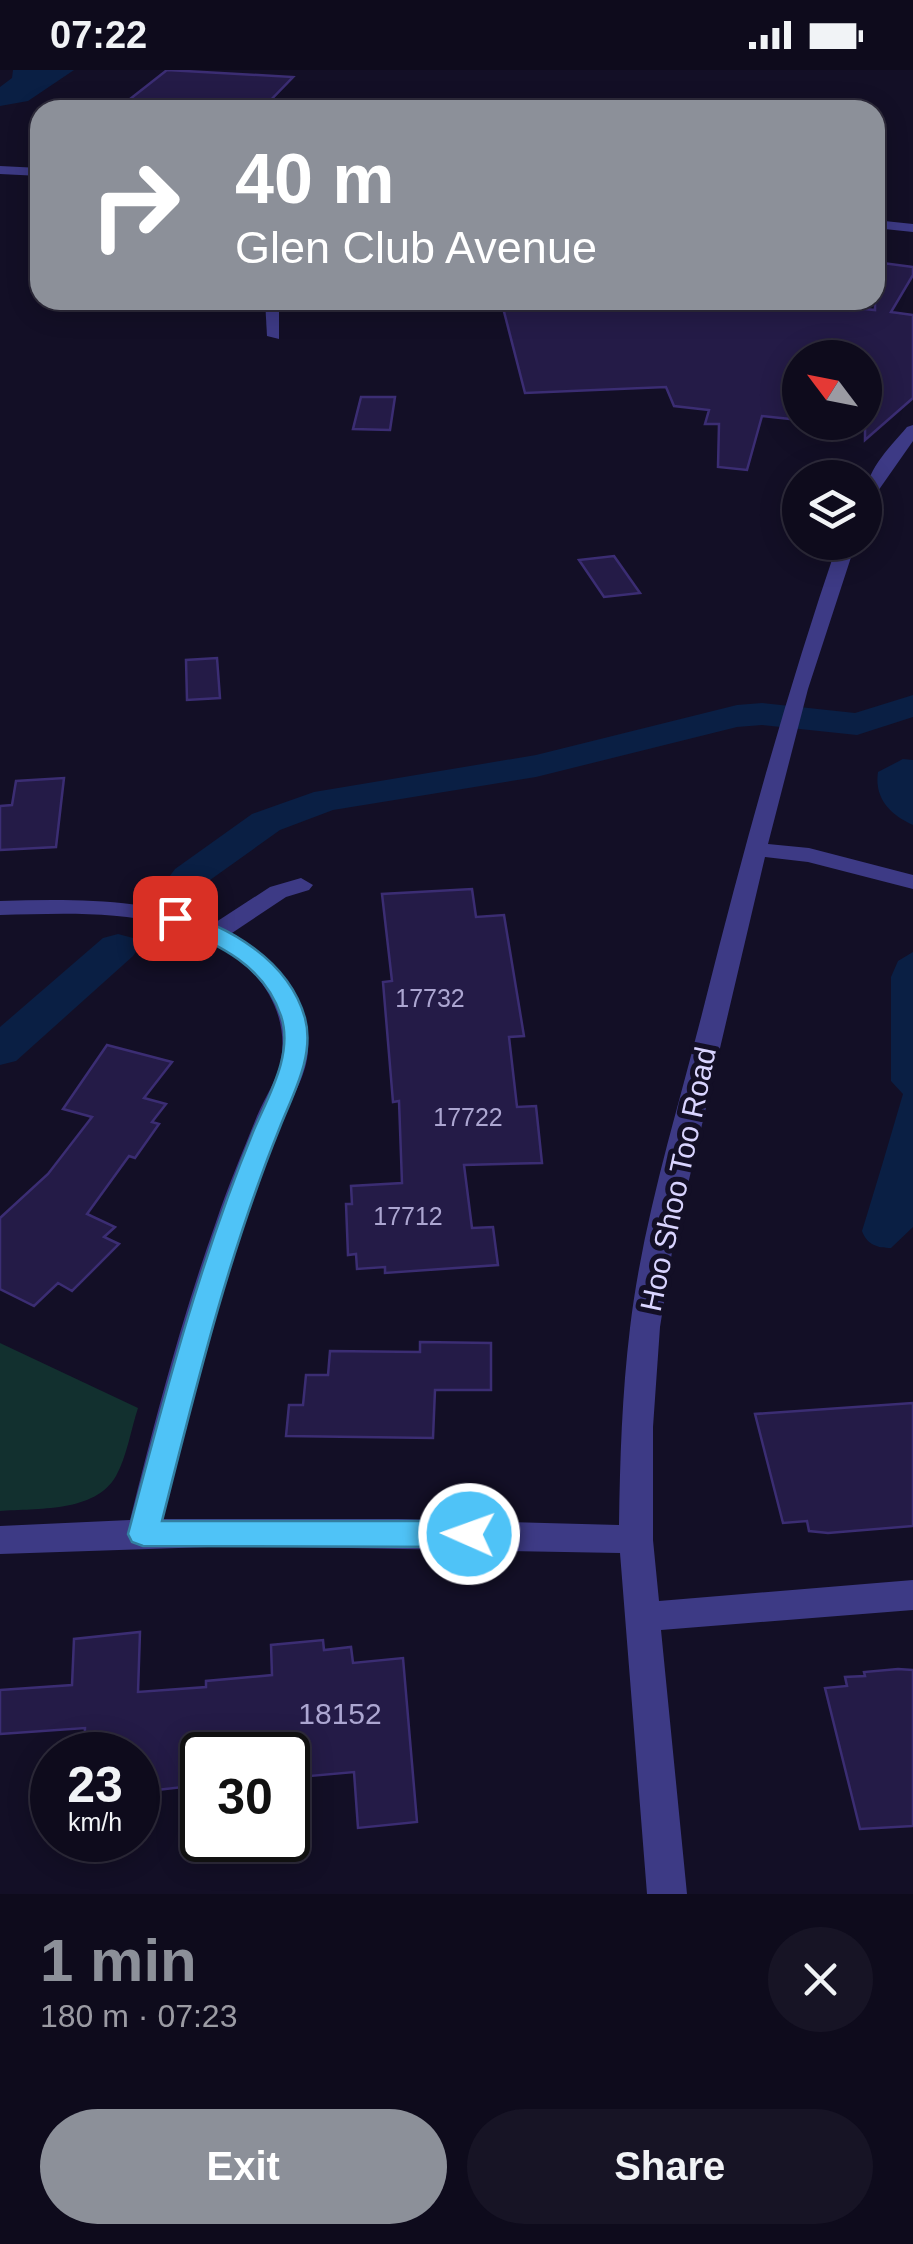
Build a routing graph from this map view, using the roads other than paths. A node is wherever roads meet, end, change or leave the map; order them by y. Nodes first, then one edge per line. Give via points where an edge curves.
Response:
1 (0, 170) edge
2 (30, 172) edge
3 (885, 225) edge
4 (913, 228) edge
5 (273, 310) edge
6 (274, 336) dead end
7 (913, 430) edge
8 (882, 468) edge
9 (842, 560) edge
10 (755, 849) junction
11 (913, 882) edge
12 (301, 885) dead end
13 (0, 908) edge
14 (214, 934) junction
15 (143, 1534) junction
16 (0, 1540) edge
17 (636, 1540) junction
18 (913, 1596) edge
19 (641, 1617) junction
20 (668, 1894) edge

1 - 2 street
3 - 4 street
5 - 6 street
7 - 8 street
9 - 10 street, Hoo Shoo Too Road
10 - 11 street
10 - 17 street, Hoo Shoo Too Road via 656,1252 638,1427
12 - 14 street via 278,892
13 - 14 street via 122,908
14 - 15 street via 262,967 279,988 294,1020 294,1062 204,1301
15 - 16 street
15 - 17 street
17 - 19 street, Hoo Shoo Too Road
18 - 19 street
19 - 20 street, Hoo Shoo Too Road

